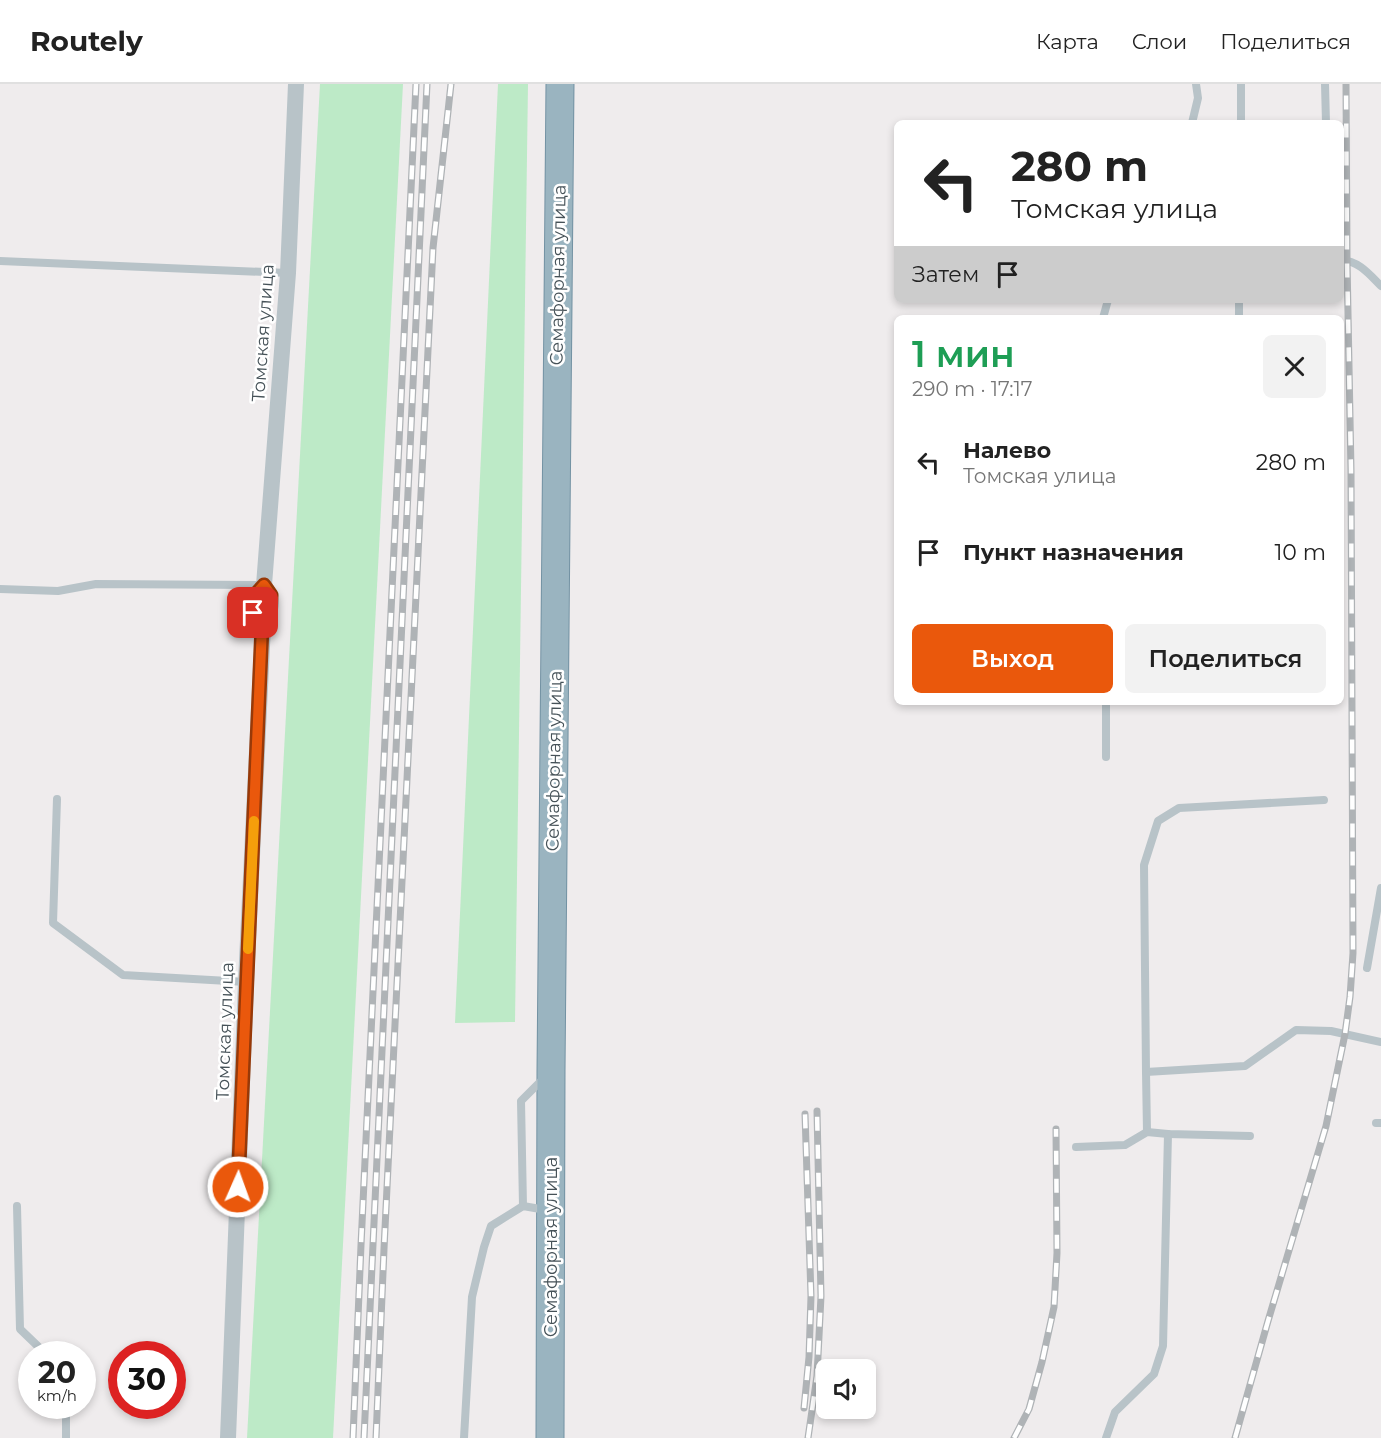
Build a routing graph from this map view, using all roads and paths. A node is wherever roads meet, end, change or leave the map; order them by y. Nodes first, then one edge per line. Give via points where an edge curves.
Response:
1 (296, 84) edge
2 (560, 84) edge
3 (1196, 84) edge
4 (1241, 84) edge
5 (1325, 84) edge
6 (1193, 120) edge
7 (1241, 120) edge
8 (1326, 120) edge
9 (0, 261) edge
10 (1344, 261) edge
11 (288, 273) junction
12 (1381, 286) edge
13 (264, 585) junction
14 (0, 589) edge
15 (1106, 705) edge
16 (1106, 758) dead end
17 (57, 799) dead end
18 (1324, 800) dead end
19 (1381, 888) edge
20 (1367, 968) dead end
21 (246, 982) junction
22 (1381, 1042) edge
23 (551, 1071) junction
24 (1146, 1072) junction
25 (1148, 1132) junction
26 (1168, 1134) junction
27 (1250, 1136) dead end
28 (1076, 1147) dead end
29 (17, 1206) dead end
30 (523, 1206) junction
31 (551, 1211) junction
32 (32, 1341) edge
33 (66, 1419) edge
34 (66, 1438) edge
35 (228, 1438) edge
36 (464, 1438) edge
37 (550, 1438) edge
38 (1106, 1438) edge

1 - 11 street, Томская улица
2 - 23 highway, Семафорная улица
3 - 6 lane via 1198,98
4 - 7 lane
5 - 8 lane
9 - 11 lane
10 - 12 lane via 1362,267
11 - 13 street, Томская улица
13 - 14 lane via 96,584 58,591
13 - 21 street, Томская улица via 253,597 253,613 262,626
15 - 16 lane
17 - 21 lane via 53,923 123,975
18 - 24 lane via 1179,808 1158,820 1144,865
19 - 20 lane
21 - 35 street, Томская улица
22 - 24 lane via 1331,1031 1296,1030 1245,1066
23 - 30 lane via 521,1101
23 - 31 highway, Семафорная улица
24 - 25 lane
25 - 26 lane
25 - 28 lane via 1125,1145
26 - 27 lane
26 - 38 lane via 1163,1346 1154,1374 1115,1412
29 - 32 lane via 20,1329
30 - 31 lane
30 - 36 lane via 491,1226 484,1247 472,1298
31 - 37 highway, Семафорная улица
33 - 34 lane

